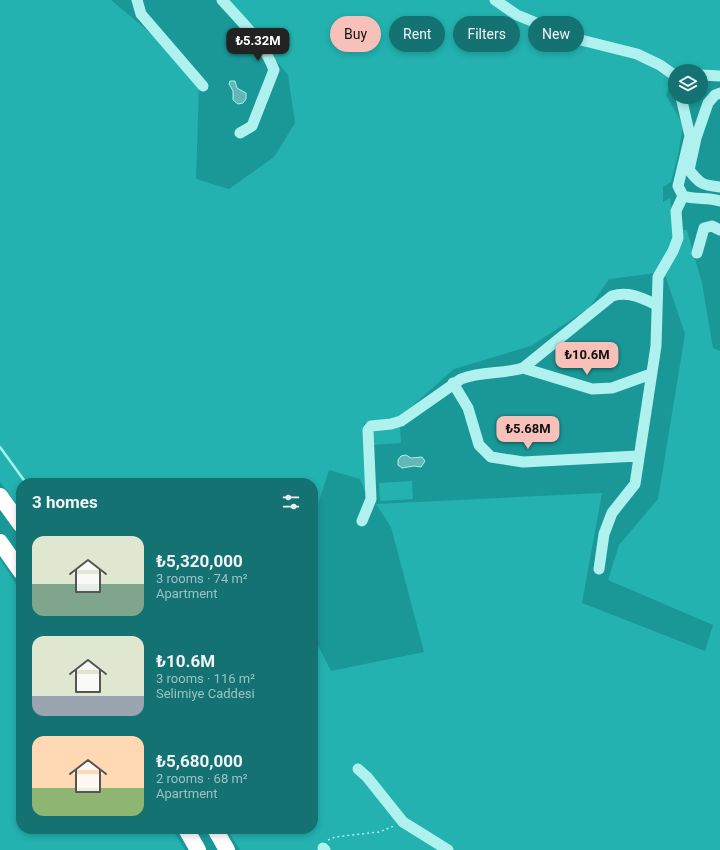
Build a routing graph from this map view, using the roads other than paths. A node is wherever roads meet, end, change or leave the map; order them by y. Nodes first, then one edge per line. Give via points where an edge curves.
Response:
1 (137, 0) edge
2 (222, 0) edge
3 (495, 0) edge
4 (668, 71) edge
5 (708, 75) edge
6 (720, 76) edge
7 (203, 86) dead end
8 (720, 94) edge
9 (683, 104) edge
10 (240, 133) dead end
11 (720, 187) edge
12 (684, 196) junction
13 (720, 200) edge
14 (720, 230) edge
15 (697, 253) dead end
16 (657, 305) junction
17 (523, 368) junction
18 (651, 374) junction
19 (454, 383) junction
20 (638, 456) junction
21 (0, 496) edge
22 (16, 518) edge
23 (362, 521) dead end
24 (0, 542) edge
25 (16, 565) edge
26 (599, 569) dead end
27 (358, 769) dead end
28 (189, 834) edge
29 (218, 834) edge
30 (198, 850) edge
31 (227, 850) edge
32 (448, 850) edge

1 - 7 street via 140,14
2 - 10 street via 260,44 270,58 274,70 252,126
3 - 4 street via 517,16 573,38 637,54
5 - 6 street
8 - 11 street via 715,95 708,103 689,170 704,186
9 - 12 street via 690,136 678,186
12 - 13 street
12 - 16 street via 676,211 678,238 658,277
14 - 15 street via 712,226 704,228
16 - 17 street via 635,295 612,296
16 - 18 street via 656,346
17 - 18 street via 592,390 612,388
17 - 19 street via 470,375
18 - 20 street
19 - 20 street via 468,408 479,445 491,457 522,462
19 - 23 street via 402,421 369,427 371,499
20 - 26 street via 635,484 612,513 604,534
21 - 22 highway
24 - 25 highway
27 - 32 street via 403,822
28 - 30 highway
29 - 31 highway

